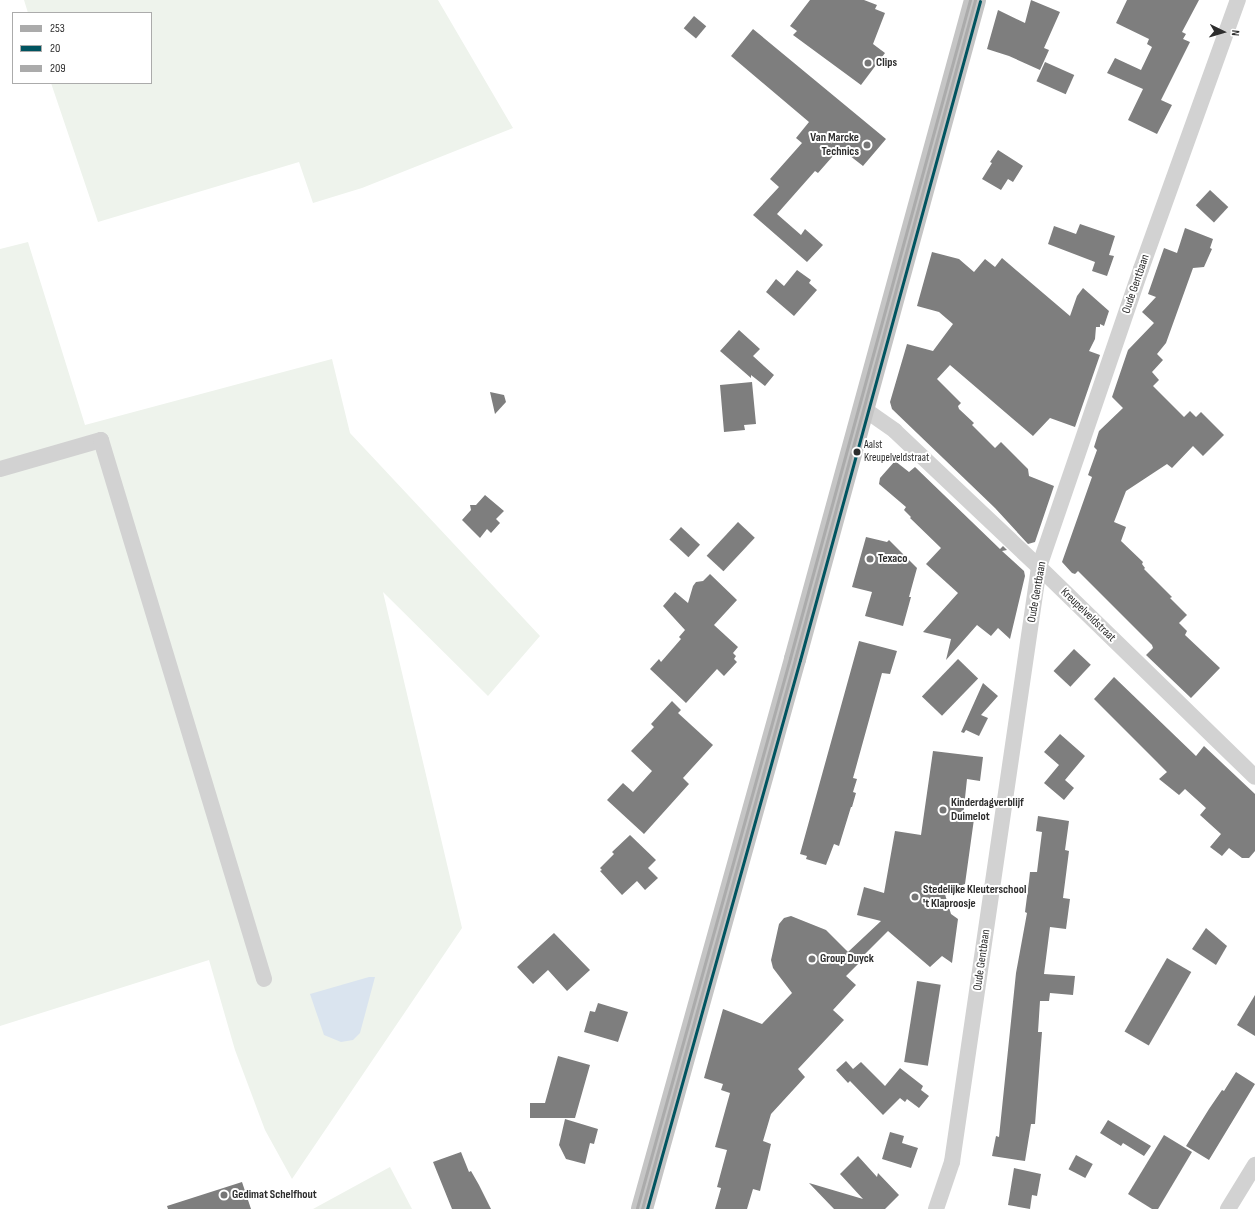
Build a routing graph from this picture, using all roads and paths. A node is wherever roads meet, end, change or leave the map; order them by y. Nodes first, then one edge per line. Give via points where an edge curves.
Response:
1 (975, 0) edge
2 (1238, 0) edge
3 (864, 409) junction
4 (0, 469) edge
5 (1039, 567) junction
6 (1253, 773) edge
7 (264, 979) dead end
8 (1255, 1165) edge
9 (642, 1209) edge
10 (936, 1209) edge
11 (1228, 1209) edge

1 - 3 main road
2 - 5 street, Oude Gentbaan via 1141,269
3 - 5 street, Kreupelveldstraat via 895,431
3 - 9 main road
4 - 7 street via 102,440
5 - 6 street, Kreupelveldstraat
5 - 10 street, Oude Gentbaan via 952,1162
8 - 11 street

